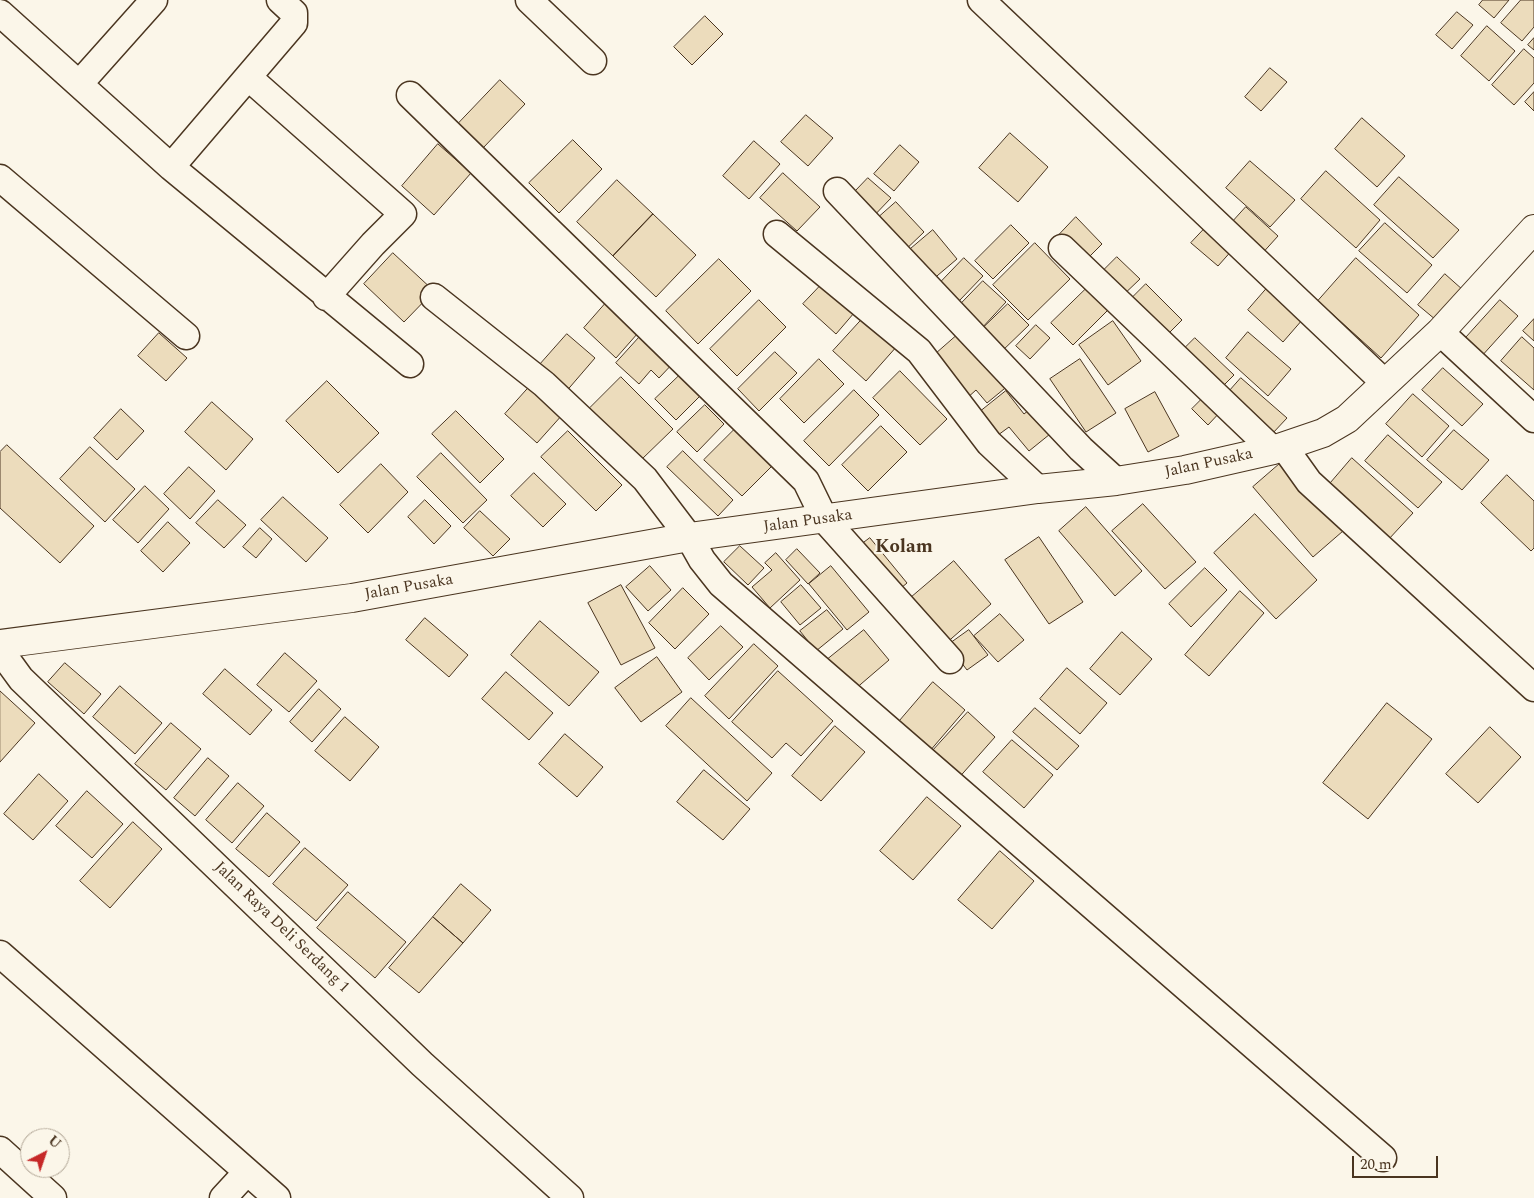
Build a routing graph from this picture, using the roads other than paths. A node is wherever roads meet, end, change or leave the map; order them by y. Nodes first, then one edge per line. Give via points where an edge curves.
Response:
1 (154, 0) edge
2 (280, 0) edge
3 (529, 0) edge
4 (981, 0) edge
5 (0, 13) edge
6 (593, 62) dead end
7 (248, 77) junction
8 (80, 83) junction
9 (410, 95) dead end
10 (171, 167) junction
11 (0, 178) edge
12 (837, 191) dead end
13 (1534, 230) edge
14 (777, 234) dead end
15 (1062, 248) dead end
16 (326, 297) junction
17 (434, 297) dead end
18 (1440, 332) junction
19 (186, 336) dead end
20 (410, 364) dead end
21 (1385, 383) junction
22 (1534, 418) edge
23 (1278, 449) junction
24 (1116, 481) junction
25 (1038, 489) junction
26 (825, 520) junction
27 (689, 537) junction
28 (0, 644) edge
29 (0, 650) edge
30 (950, 660) dead end
31 (1534, 688) edge
32 (1, 957) edge
33 (0, 1150) edge
34 (1383, 1158) dead end
35 (247, 1172) junction
36 (54, 1198) edge
37 (223, 1198) edge
38 (277, 1198) edge
39 (570, 1198) edge

1 - 8 street
2 - 7 street via 294,13 294,23
3 - 6 street
4 - 21 street
5 - 8 street
7 - 10 street
7 - 16 street via 403,214
8 - 10 street
9 - 26 street via 806,481
10 - 16 street
11 - 19 street
12 - 24 street via 1081,449
13 - 18 street, Jalan Pusaka
14 - 25 street via 920,351 989,443
15 - 23 street
16 - 20 street
17 - 27 street via 551,391 645,479
18 - 21 street, Jalan Pusaka
18 - 22 street
21 - 23 street, Jalan Pusaka via 1347,419 1323,433
23 - 24 street, Jalan Pusaka via 1185,470
23 - 31 street via 1309,482
24 - 25 street, Jalan Pusaka
25 - 26 street, Jalan Pusaka
26 - 27 street, Jalan Pusaka
26 - 30 street
27 - 28 street, Jalan Pusaka via 352,598
27 - 34 street via 702,560 722,584
29 - 39 street, Jalan Raya Deli Serdang 1 via 21,679 422,1064
32 - 35 street
33 - 36 street
35 - 37 street
35 - 38 street

